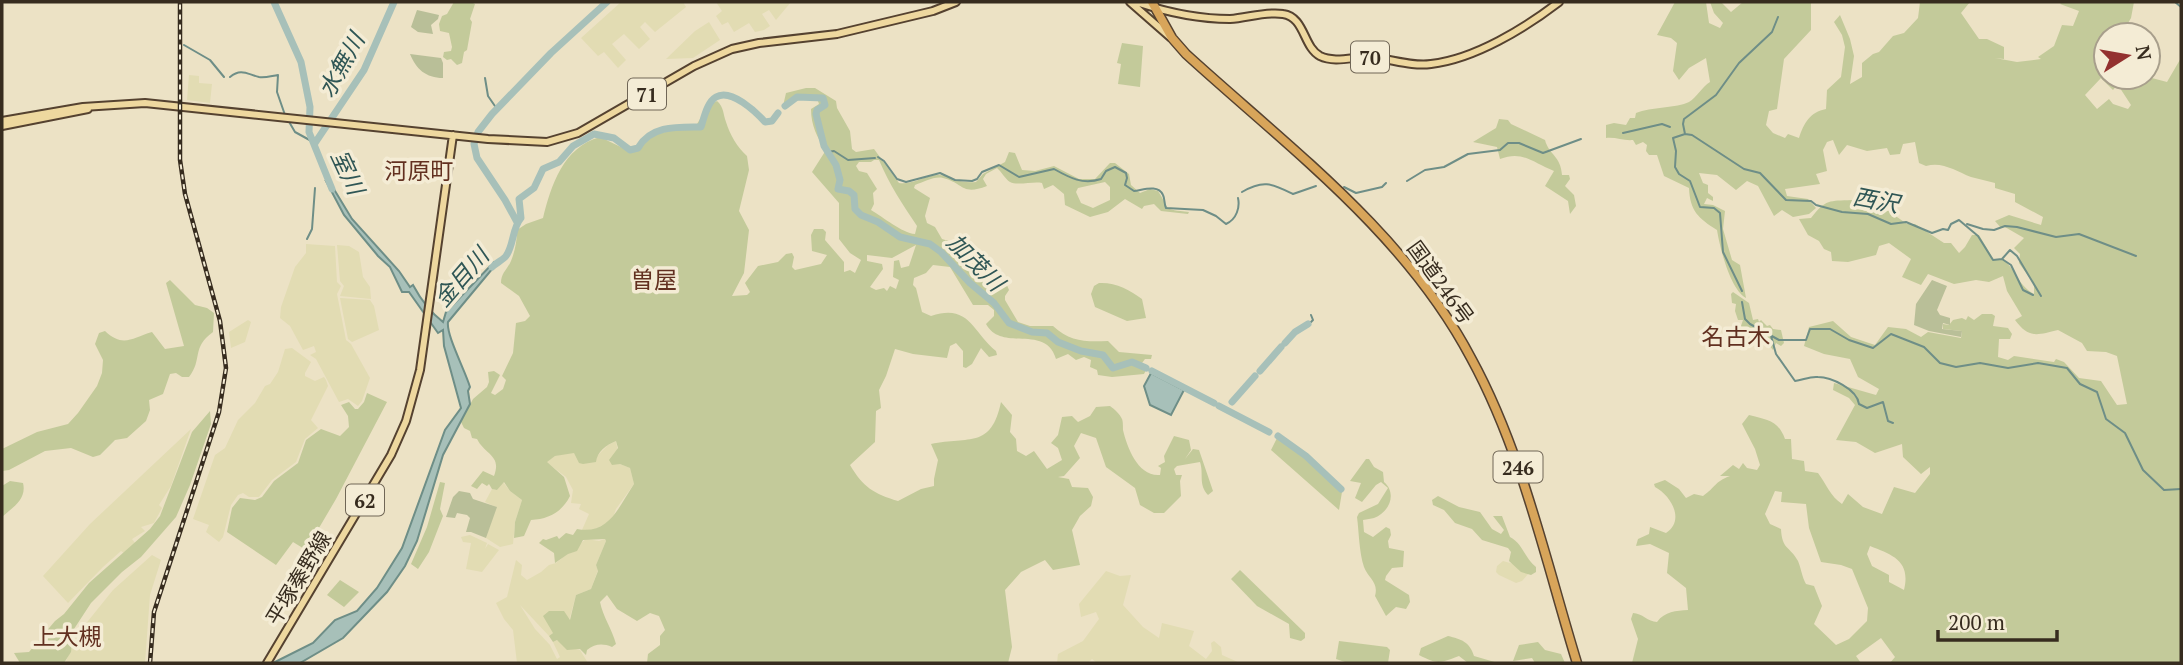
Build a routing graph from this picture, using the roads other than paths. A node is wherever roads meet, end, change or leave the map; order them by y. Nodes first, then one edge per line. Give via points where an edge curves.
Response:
1 (956, 2) edge
2 (1130, 2) edge
3 (1136, 2) edge
4 (1559, 2) edge
5 (1153, 5) edge
6 (1172, 38) junction
7 (2, 124) edge
8 (453, 135) junction
9 (267, 663) edge
10 (1577, 663) edge

1 - 8 main road, 71 via 836,34 732,49 560,140 538,143
2 - 6 main road
3 - 5 main road
4 - 5 main road, 70 via 1508,37 1430,64 1322,57 1296,21 1283,14 1217,18 1189,16
5 - 6 highway, 国道246号 / 246
6 - 10 highway, 国道246号 / 246 via 1372,223 1445,314 1479,372 1509,442
7 - 8 main road via 83,107 145,103
8 - 9 main road, 平塚秦野線 / 62 via 414,396 391,455

